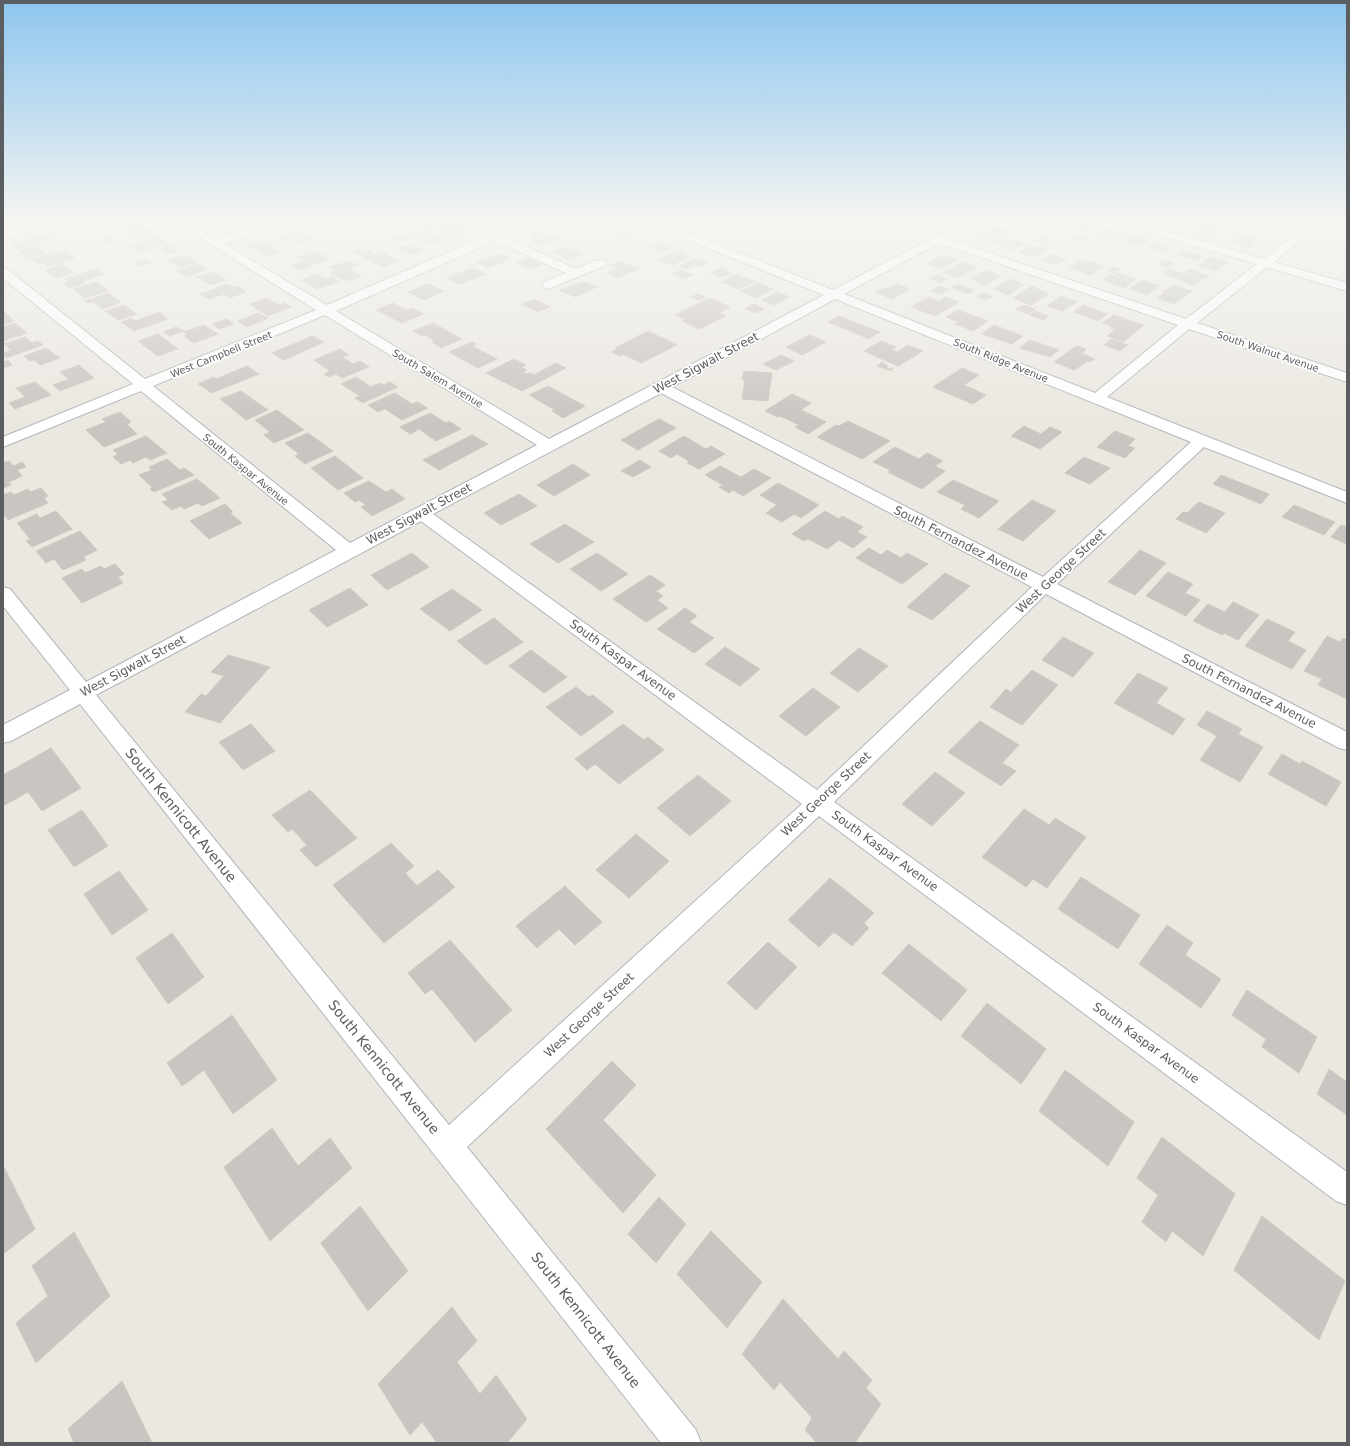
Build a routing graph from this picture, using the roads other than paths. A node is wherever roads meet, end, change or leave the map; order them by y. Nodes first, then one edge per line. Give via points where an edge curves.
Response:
1 (26, 290) edge
2 (294, 290) edge
3 (371, 290) edge
4 (826, 290) edge
5 (842, 290) edge
6 (1089, 290) edge
7 (1231, 290) edge
8 (835, 294) junction
9 (327, 310) junction
10 (1187, 324) junction
11 (1347, 378) edge
12 (144, 386) junction
13 (661, 387) junction
14 (1097, 398) junction
15 (1202, 440) junction
16 (3, 442) edge
17 (548, 445) junction
18 (1347, 498) edge
19 (422, 514) junction
20 (348, 552) junction
21 (1044, 586) junction
22 (3, 593) edge
23 (82, 693) junction
24 (3, 735) edge
25 (1347, 742) edge
26 (819, 802) junction
27 (447, 1146) junction
28 (1347, 1190) edge
29 (683, 1443) edge

1 - 12 street, South Kaspar Avenue
2 - 9 street, South Salem Avenue
3 - 9 street, West Campbell Street
4 - 8 street, South Ridge Avenue
5 - 8 street, West Sigwalt Street
6 - 10 street, South Walnut Avenue
7 - 10 street
8 - 13 street, West Sigwalt Street
8 - 14 street, South Ridge Avenue
9 - 12 street, West Campbell Street
9 - 17 street, South Salem Avenue
10 - 11 street, South Walnut Avenue
10 - 14 street
12 - 16 street, West Campbell Street
12 - 20 street, South Kaspar Avenue
13 - 17 street, West Sigwalt Street
13 - 21 street, South Fernandez Avenue
14 - 15 street, South Ridge Avenue
15 - 18 street, South Ridge Avenue
15 - 21 street, West George Street
17 - 19 street, West Sigwalt Street
19 - 20 street, West Sigwalt Street
19 - 26 street, South Kaspar Avenue
20 - 23 street, West Sigwalt Street
21 - 25 street, South Fernandez Avenue
21 - 26 street, West George Street
22 - 23 street, South Kennicott Avenue
23 - 24 street, West Sigwalt Street
23 - 27 street, South Kennicott Avenue
26 - 27 street, West George Street
26 - 28 street, South Kaspar Avenue
27 - 29 street, South Kennicott Avenue

